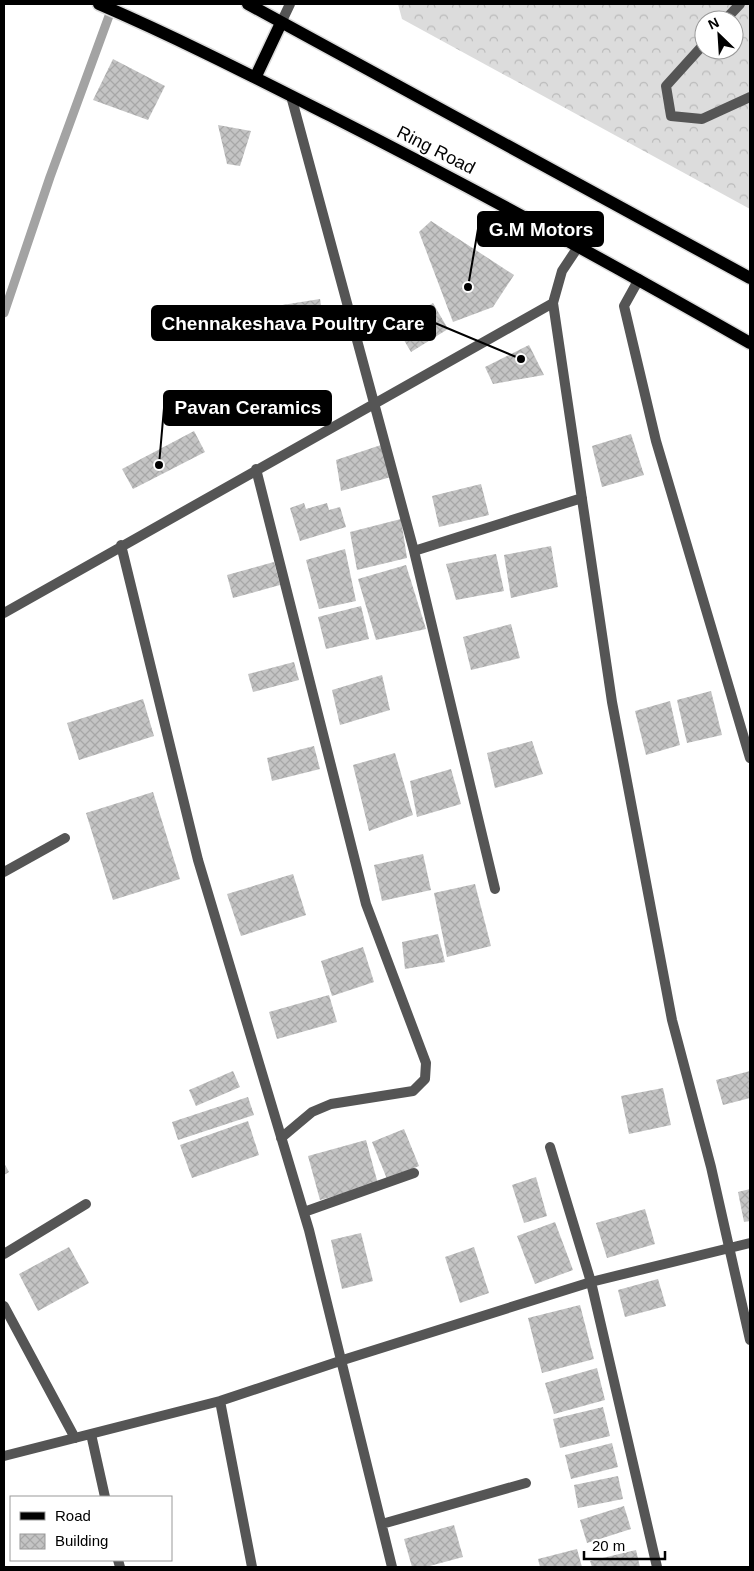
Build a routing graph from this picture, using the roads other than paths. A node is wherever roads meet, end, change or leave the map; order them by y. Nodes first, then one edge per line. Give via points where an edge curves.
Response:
1 (99, 4) edge
2 (248, 4) edge
3 (290, 4) edge
4 (281, 23) junction
5 (694, 55) edge
6 (256, 76) junction
7 (291, 96) junction
8 (750, 97) edge
9 (578, 247) junction
10 (750, 278) edge
11 (639, 279) junction
12 (553, 303) junction
13 (750, 342) edge
14 (375, 403) junction
15 (256, 469) junction
16 (582, 498) junction
17 (121, 545) junction
18 (414, 551) junction
19 (4, 613) edge
20 (750, 758) edge
21 (65, 838) dead end
22 (4, 872) edge
23 (495, 889) dead end
24 (281, 1138) junction
25 (550, 1147) dead end
26 (414, 1173) dead end
27 (86, 1204) dead end
28 (304, 1212) junction
29 (750, 1243) edge
30 (729, 1248) junction
31 (4, 1254) edge
32 (591, 1282) junction
33 (4, 1306) edge
34 (750, 1340) edge
35 (343, 1360) junction
36 (220, 1401) junction
37 (91, 1434) junction
38 (75, 1438) junction
39 (4, 1456) edge
40 (526, 1483) dead end
41 (105, 1496) edge
42 (382, 1524) junction
43 (252, 1567) edge
44 (392, 1567) edge
45 (657, 1567) edge

1 - 6 main road, Ring Road
2 - 4 main road, Ring Road
3 - 4 street
4 - 6 main road
4 - 10 main road, Ring Road
5 - 8 street via 666,86 671,116 702,119
6 - 7 main road, Ring Road
7 - 9 main road, Ring Road via 488,196
7 - 14 street
9 - 11 main road, Ring Road
9 - 12 street via 562,271
11 - 13 main road, Ring Road
11 - 20 street via 624,306 656,440
12 - 14 street
12 - 16 street
14 - 15 street
14 - 18 street
15 - 17 street
15 - 24 street via 366,904 426,1063 425,1079 413,1091 331,1104 312,1112
16 - 18 street
16 - 30 street via 612,702 672,1020
17 - 19 street
17 - 24 street via 198,860
18 - 23 street
21 - 22 street
24 - 28 street
25 - 32 street
26 - 28 street
27 - 31 street
28 - 35 street
29 - 30 street
30 - 32 street
30 - 34 street
32 - 35 street
32 - 45 street
33 - 38 street
35 - 36 street
35 - 42 street
36 - 37 street
36 - 43 street
37 - 38 street
37 - 41 street
38 - 39 street
40 - 42 street
42 - 44 street

